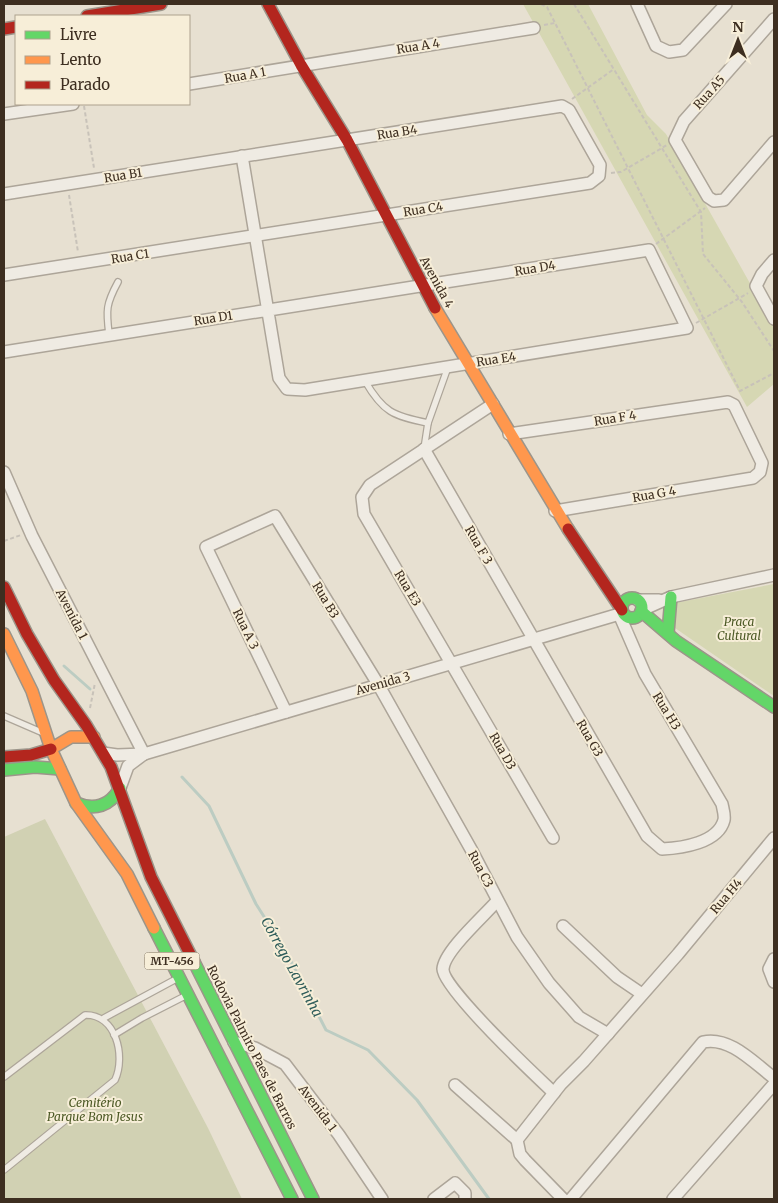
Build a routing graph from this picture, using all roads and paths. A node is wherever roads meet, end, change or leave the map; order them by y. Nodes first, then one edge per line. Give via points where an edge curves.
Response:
1 (161, 4) edge
2 (268, 4) edge
3 (541, 4) edge
4 (574, 4) edge
5 (636, 4) edge
6 (726, 4) edge
7 (93, 15) edge
8 (774, 19) edge
9 (534, 28) dead end
10 (301, 65) junction
11 (614, 69) junction
12 (190, 84) edge
13 (588, 88) junction
14 (58, 105) edge
15 (84, 105) edge
16 (557, 107) junction
17 (4, 114) edge
18 (348, 140) junction
19 (675, 140) junction
20 (774, 142) edge
21 (662, 148) junction
22 (242, 156) junction
23 (628, 168) junction
24 (95, 179) junction
25 (595, 179) junction
26 (68, 183) junction
27 (4, 194) edge
28 (714, 201) junction
29 (701, 212) junction
30 (387, 215) junction
31 (257, 236) junction
32 (664, 238) junction
33 (648, 250) junction
34 (774, 260) edge
35 (80, 264) junction
36 (4, 275) edge
37 (118, 282) dead end
38 (422, 286) junction
39 (756, 286) junction
40 (741, 299) junction
41 (269, 310) junction
42 (704, 319) junction
43 (774, 319) edge
44 (688, 328) junction
45 (109, 334) junction
46 (774, 351) edge
47 (4, 352) edge
48 (469, 364) junction
49 (448, 367) junction
50 (774, 372) edge
51 (365, 381) junction
52 (492, 404) junction
53 (428, 423) junction
54 (509, 434) junction
55 (424, 449) junction
56 (4, 472) edge
57 (753, 478) joint
58 (555, 511) junction
59 (275, 516) joint
60 (30, 531) junction
61 (4, 541) edge
62 (774, 575) edge
63 (4, 587) edge
64 (668, 598) junction
65 (631, 609) junction
66 (4, 634) edge
67 (672, 637) junction
68 (533, 641) junction
69 (452, 663) junction
70 (98, 664) junction
71 (378, 684) junction
72 (774, 708) edge
73 (286, 712) junction
74 (4, 716) edge
75 (86, 725) junction
76 (46, 735) junction
77 (94, 737) junction
78 (51, 749) junction
79 (103, 753) junction
80 (144, 754) junction
81 (4, 757) edge
82 (60, 769) junction
83 (4, 770) edge
84 (120, 788) junction
85 (76, 803) junction
86 (647, 836) joint
87 (553, 838) dead end
88 (774, 838) edge
89 (498, 901) junction
90 (563, 926) dead end
91 (774, 959) edge
92 (180, 977) junction
93 (774, 982) edge
94 (188, 994) junction
95 (642, 994) junction
96 (104, 1018) junction
97 (608, 1034) junction
98 (114, 1035) junction
99 (234, 1042) junction
100 (4, 1077) edge
101 (774, 1078) edge
102 (774, 1084) edge
103 (455, 1085) dead end
104 (554, 1093) junction
105 (517, 1140) junction
106 (4, 1170) edge
107 (292, 1199) edge
108 (313, 1199) edge
109 (382, 1199) edge
110 (434, 1199) edge
111 (465, 1199) edge
112 (563, 1199) edge
113 (571, 1199) edge
114 (672, 1199) edge

1 - 7 main road
2 - 10 main road, Avenida 4
3 - 13 path via 547,7
4 - 11 path
5 - 6 street via 656,46 669,52 683,50
8 - 19 street, Rua A5 via 684,121
9 - 10 street, Rua A 4
10 - 12 street, Rua A 1
10 - 18 main road, Avenida 4
11 - 13 path
11 - 21 path
13 - 16 path
13 - 23 path
14 - 17 street
15 - 24 path
16 - 18 street, Rua B4
16 - 25 street via 569,110 600,165
18 - 22 street, Rua B4
18 - 30 main road, Avenida 4
19 - 21 path
19 - 28 street via 708,197
20 - 28 street via 724,200
21 - 23 path
21 - 29 path
22 - 24 street, Rua B1
22 - 31 street
23 - 25 path
23 - 32 path
24 - 26 street, Rua B1
25 - 30 street, Rua C4
26 - 27 street, Rua B1
26 - 35 path
28 - 29 path
29 - 32 path
29 - 40 path via 703,254
30 - 31 street, Rua C4
30 - 38 main road, Avenida 4
31 - 35 street, Rua C1
31 - 41 street
32 - 33 path
32 - 42 path
33 - 38 street, Rua D4
33 - 44 street
34 - 39 street
35 - 36 street, Rua C1
37 - 45 lane via 106,310
38 - 41 street, Rua D1
38 - 48 main road, Avenida 4
39 - 40 path
39 - 43 street
40 - 42 path
40 - 46 path
41 - 45 street, Rua D1
41 - 51 street, Rua E4 via 280,378 287,389 305,390
42 - 44 path
42 - 50 path via 740,391
44 - 48 street, Rua E4
45 - 47 street, Rua D1
48 - 49 street, Rua E4
48 - 52 main road, Avenida 4
49 - 51 street, Rua E4
49 - 53 lane
51 - 53 lane via 385,410
52 - 54 main road, Avenida 4
52 - 55 street
53 - 55 lane
54 - 57 street, Rua F 4 via 720,402 734,405 762,463 760,472
54 - 58 main road, Avenida 4
55 - 68 street, Rua F 3
55 - 69 street, Rua E3 via 370,485 362,497 364,514
56 - 60 street, Avenida 1
57 - 58 street, Rua G 4
58 - 65 main road, Avenida 4 via 592,568
59 - 71 street, Rua B3
59 - 73 street, Rua A 3 via 206,547
60 - 61 path
60 - 70 street, Avenida 1
62 - 64 street, Avenida 3
63 - 75 main road, Rodovia Palmiro Paes de Barros / MT-456 via 54,680
64 - 65 street, Avenida 3
64 - 67 main road
65 - 67 main road, Avenida 4
65 - 68 street, Avenida 3
65 - 86 street, Rua H3 via 645,674 722,804 725,818 718,832 686,847 662,849
66 - 76 main road, MT-456 via 9,650 32,691
67 - 72 main road, Avenida 4
68 - 69 street, Avenida 3
68 - 86 street, Rua G3
69 - 71 street, Avenida 3
69 - 87 street, Rua D3
70 - 75 path
70 - 80 street, Avenida 1
71 - 73 street, Avenida 3
71 - 89 street, Rua C3
73 - 80 street, Avenida 3
74 - 76 lane
75 - 77 main road, Rodovia Palmiro Paes de Barros / MT-456
76 - 78 main road, MT-456
77 - 78 main road via 70,736
77 - 79 main road, Rodovia Palmiro Paes de Barros / MT-456
78 - 81 main road via 32,755
78 - 82 main road, MT-456
79 - 80 street
79 - 84 main road, Rodovia Palmiro Paes de Barros / MT-456
80 - 84 street via 128,766
82 - 83 main road
82 - 85 main road, MT-456
84 - 85 main road via 110,803 102,807 93,809
84 - 99 main road, Rodovia Palmiro Paes de Barros / MT-456 via 151,877
85 - 92 main road, MT-456 via 127,874
88 - 95 street, Rua H4
89 - 97 street, Rua C3 via 517,937 549,983 579,1017
89 - 104 street via 447,955 443,969 447,981
90 - 95 street via 617,977
91 - 93 street via 769,969
92 - 94 main road, MT-456
92 - 96 lane
94 - 98 lane
94 - 107 main road, MT-456
95 - 97 street, Rua H4
96 - 98 lane
96 - 100 lane via 85,1015
97 - 104 street, Rua H4
98 - 106 lane via 120,1057 115,1080
99 - 108 main road, Rodovia Palmiro Paes de Barros / MT-456
99 - 109 street, Avenida 1 via 255,1048 285,1064
101 - 113 street via 726,1042 703,1042
102 - 114 street
103 - 105 street
104 - 105 street, Rua H4
105 - 112 street via 520,1154
110 - 111 street via 456,1183

